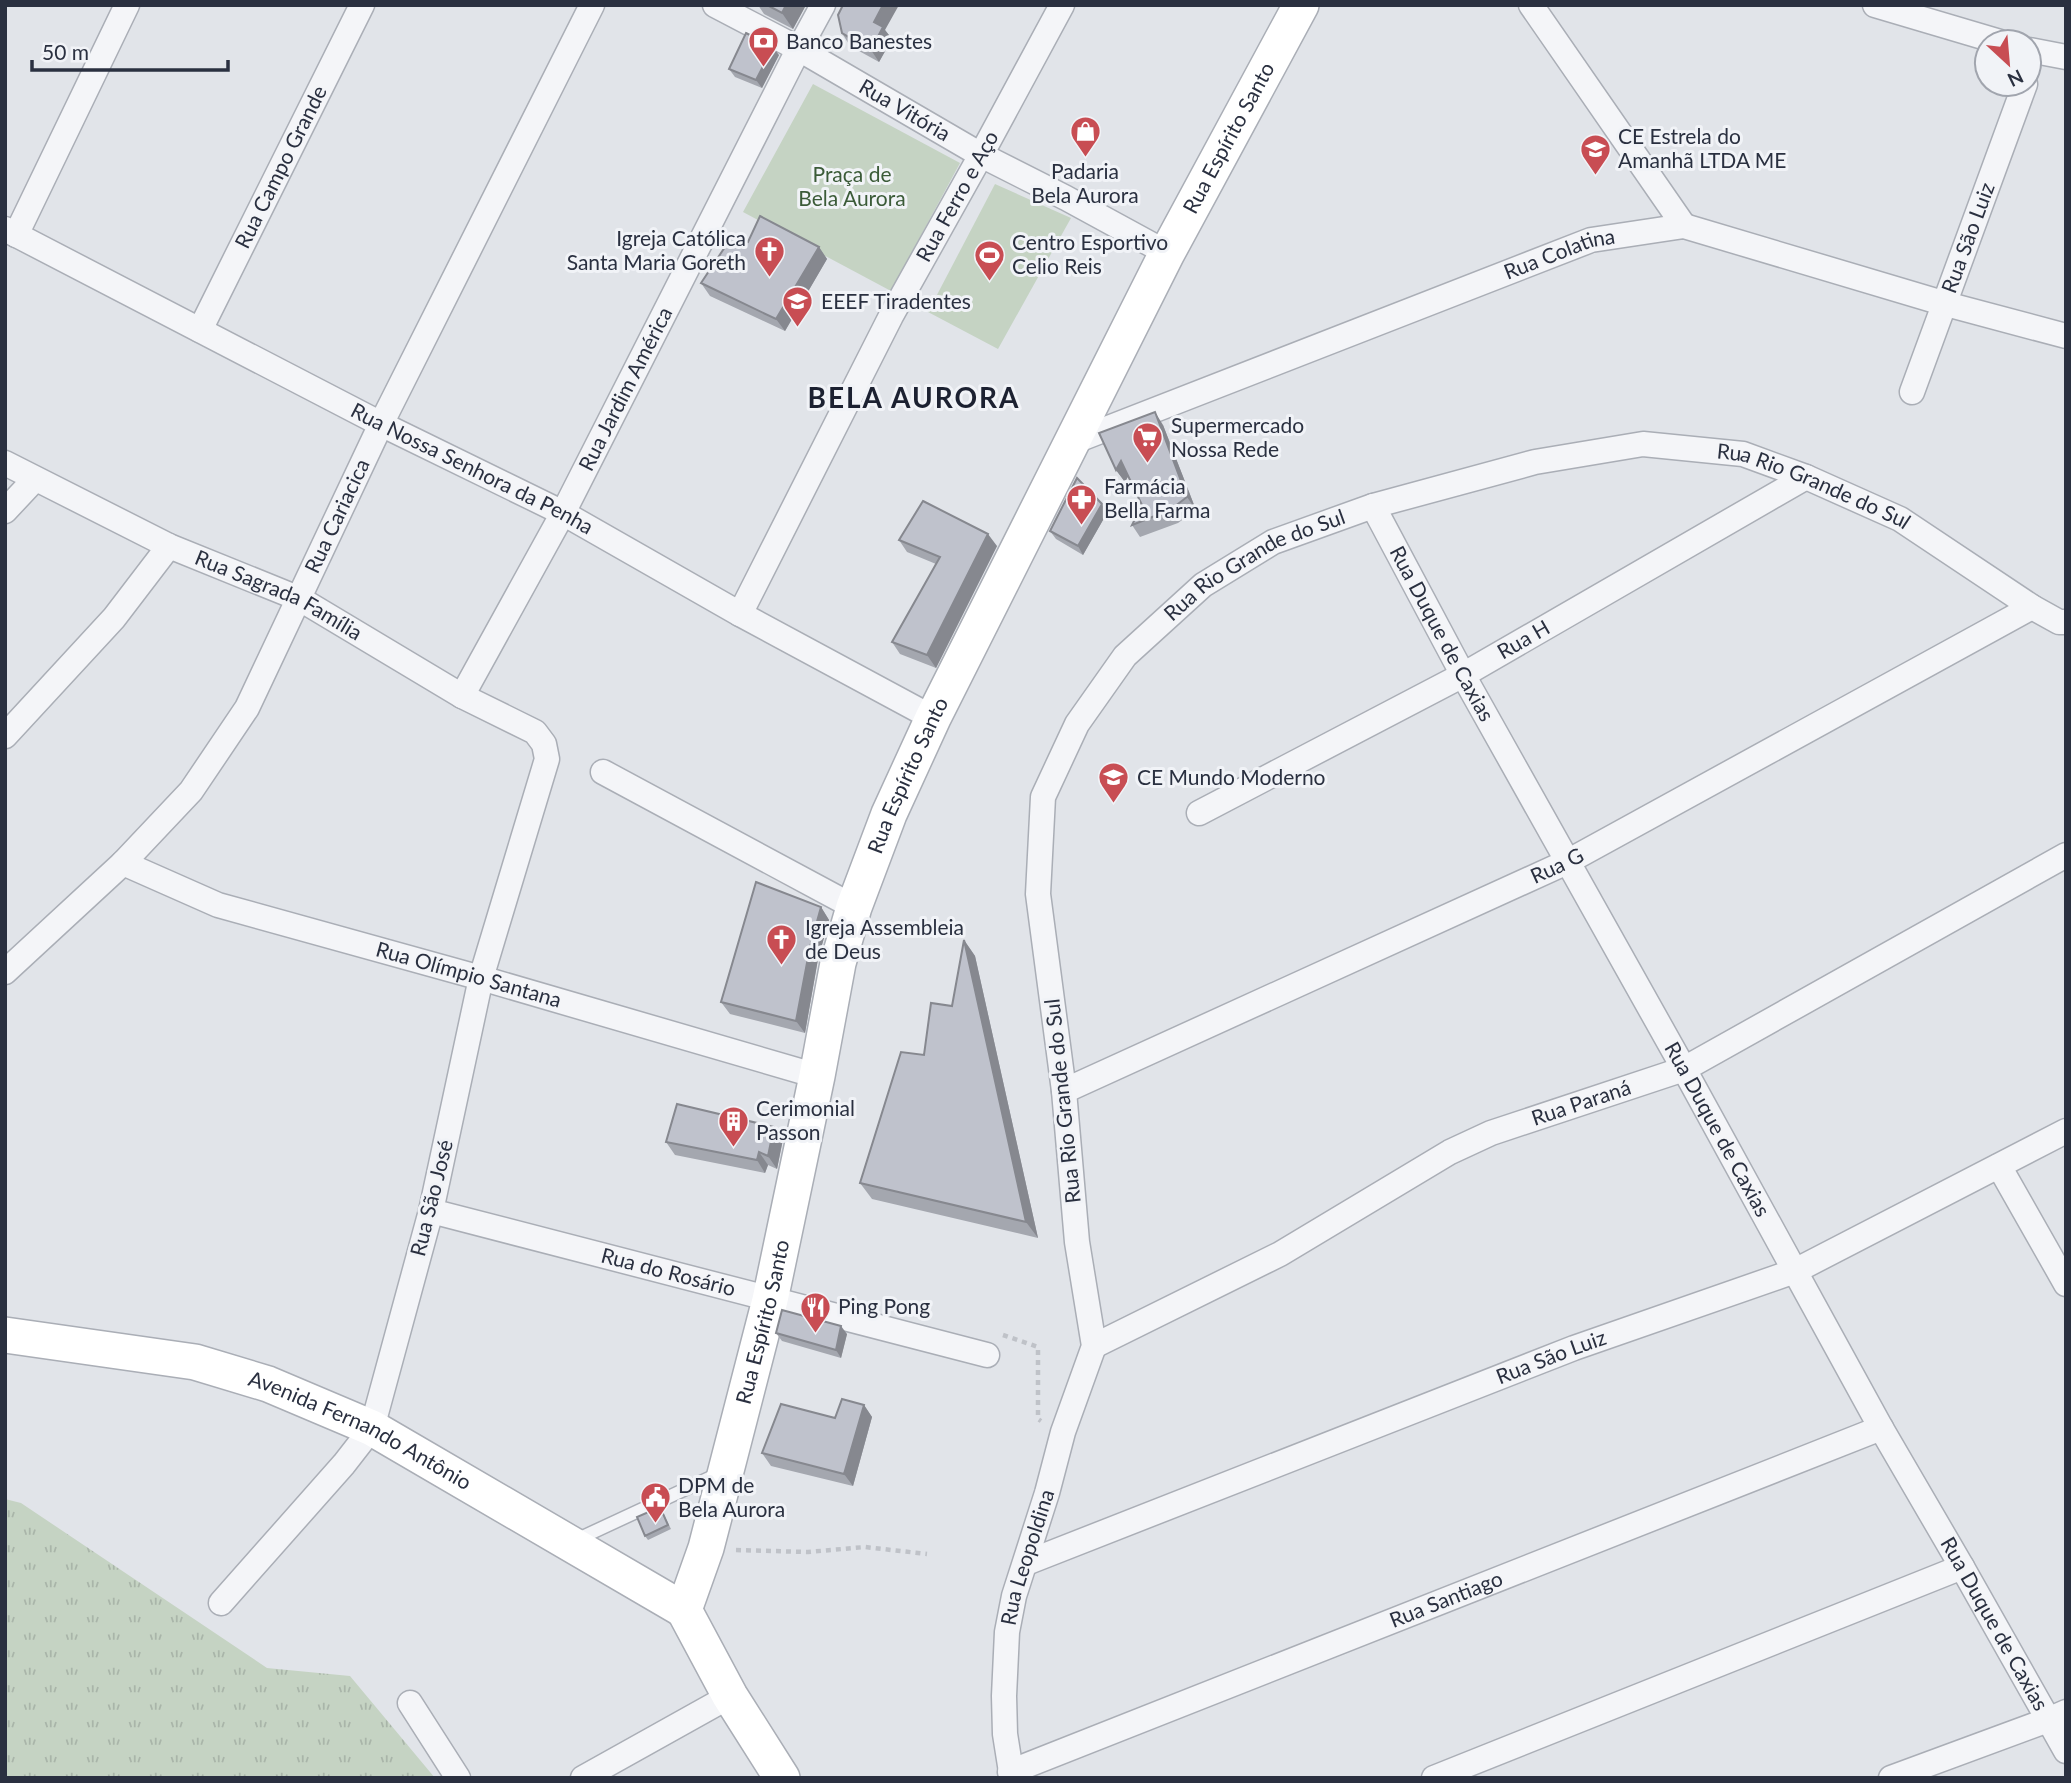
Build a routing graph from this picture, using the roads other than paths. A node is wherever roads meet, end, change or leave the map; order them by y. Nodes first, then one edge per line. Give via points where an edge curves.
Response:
1 (127, 5) edge
2 (362, 5) edge
3 (592, 5) edge
4 (715, 5) edge
5 (823, 5) edge
6 (1062, 5) edge
7 (1301, 5) edge
8 (1531, 5) edge
9 (1875, 5) edge
10 (1973, 34) edge
11 (799, 49) junction
12 (2066, 57) edge
13 (2043, 58) edge
14 (2020, 98) edge
15 (981, 155) junction
16 (1684, 226) junction
17 (11, 232) edge
18 (1167, 253) junction
19 (1946, 304) junction
20 (200, 330) junction
21 (2066, 336) edge
22 (1912, 393) dead end
23 (381, 424) junction
24 (1070, 443) junction
25 (5, 463) edge
26 (1806, 477) junction
27 (36, 479) junction
28 (1373, 506) junction
29 (5, 511) edge
30 (563, 513) junction
31 (169, 546) junction
32 (300, 599) junction
33 (2032, 607) junction
34 (740, 614) junction
35 (2063, 626) edge
36 (1463, 675) junction
37 (462, 696) junction
38 (933, 718) junction
39 (5, 736) edge
40 (544, 744) joint
41 (603, 772) dead end
42 (1199, 813) dead end
43 (2066, 855) edge
44 (1567, 862) junction
45 (123, 863) junction
46 (853, 907) junction
47 (5, 972) edge
48 (481, 978) junction
49 (1684, 1069) junction
50 (817, 1076) junction
51 (1064, 1091) junction
52 (2066, 1131) edge
53 (1999, 1166) junction
54 (431, 1211) junction
55 (1795, 1271) junction
56 (2066, 1284) edge
57 (770, 1300) junction
58 (5, 1335) edge
59 (991, 1344) road end
60 (1094, 1346) junction
61 (1881, 1428) junction
62 (372, 1429) junction
63 (725, 1471) junction
64 (571, 1543) junction
65 (1026, 1563) junction
66 (1962, 1567) junction
67 (222, 1603) dead end
68 (684, 1610) junction
69 (730, 1696) junction
70 (410, 1703) dead end
71 (2057, 1716) edge
72 (2066, 1751) edge
73 (1011, 1775) edge
74 (458, 1778) edge
75 (583, 1778) edge
76 (782, 1778) edge
77 (1434, 1778) edge
78 (1891, 1778) edge

1 - 17 street
2 - 20 street, Rua Campo Grande
3 - 23 street, Rua Cariacica
4 - 11 street, Rua Vitória
5 - 11 street, Rua Jardim América
6 - 15 street, Rua Ferro e Aço
7 - 18 street, Rua Espírito Santo
8 - 16 street
9 - 10 street
11 - 15 street, Rua Vitória
11 - 30 street, Rua Jardim América
12 - 13 street
14 - 19 street, Rua São Luiz
15 - 18 street, Rua Vitória
15 - 34 street, Rua Ferro e Aço via 891,316
16 - 19 street, Rua Colatina
16 - 24 street, Rua Colatina via 1591,240
17 - 20 street, Rua Nossa Senhora da Penha
18 - 24 street, Rua Espírito Santo
19 - 21 street, Rua Colatina
19 - 22 street, Rua São Luiz
20 - 23 street, Rua Nossa Senhora da Penha
23 - 30 street, Rua Nossa Senhora da Penha
23 - 32 street, Rua Cariacica
24 - 38 street, Rua Espírito Santo
25 - 27 street, Rua Sagrada Família
26 - 28 street, Rua Rio Grande do Sul via 1743,454 1643,444 1535,461
26 - 33 street, Rua Rio Grande do Sul via 1900,519
26 - 36 street, Rua H
27 - 29 street
27 - 31 street, Rua Sagrada Família
28 - 36 street, Rua Duque de Caxias
28 - 51 street, Rua Rio Grande do Sul via 1273,542 1203,585 1125,656 1077,724 1043,797 1038,894
30 - 34 street, Rua Nossa Senhora da Penha
30 - 37 street, Rua Jardim América
31 - 32 street, Rua Sagrada Família
31 - 39 street via 114,618
32 - 37 street, Rua Sagrada Família
32 - 45 street, Rua Cariacica via 247,708 191,790
33 - 35 street, Rua Rio Grande do Sul
33 - 44 street, Rua G
34 - 38 street, Rua Nossa Senhora da Penha
36 - 42 street, Rua H
36 - 44 street, Rua Duque de Caxias
37 - 40 street, Rua Sagrada Família via 535,732
38 - 46 street, Rua Espírito Santo
40 - 48 street, Rua São José via 547,759
41 - 46 street
43 - 49 street, Rua Paraná
44 - 49 street, Rua Duque de Caxias
44 - 51 street, Rua G
45 - 47 street, Rua Cariacica
45 - 48 street, Rua Olímpio Santana via 218,905
46 - 50 street, Rua Espírito Santo
48 - 50 street, Rua Olímpio Santana
48 - 54 street, Rua São José
49 - 55 street, Rua Duque de Caxias
49 - 60 street, Rua Paraná via 1491,1133 1450,1152 1280,1254
50 - 57 street, Rua Espírito Santo
51 - 60 street, Rua Rio Grande do Sul via 1077,1242
52 - 53 street, Rua São Luiz
53 - 55 street, Rua São Luiz
53 - 56 street
54 - 57 street, Rua do Rosário
54 - 62 street, Rua São José
55 - 61 street, Rua Duque de Caxias
55 - 65 street, Rua São Luiz via 1574,1348
57 - 59 street, Rua do Rosário
57 - 63 street, Rua Espírito Santo
58 - 62 street, Avenida Fernando Antônio via 195,1362 268,1384
60 - 65 street, Rua Leopoldina via 1063,1432
61 - 66 street, Rua Duque de Caxias
61 - 73 street, Rua Santiago
62 - 64 street, Avenida Fernando Antônio
62 - 67 street, Rua São José
63 - 64 lane
63 - 68 street, Rua Espírito Santo via 706,1548
64 - 68 street, Avenida Fernando Antônio
65 - 73 street, Rua Leopoldina via 1007,1632 1005,1734
66 - 71 street, Rua Duque de Caxias
66 - 77 street
68 - 69 street
69 - 75 street
69 - 76 street
70 - 74 street
71 - 72 street, Rua Duque de Caxias
71 - 78 street

